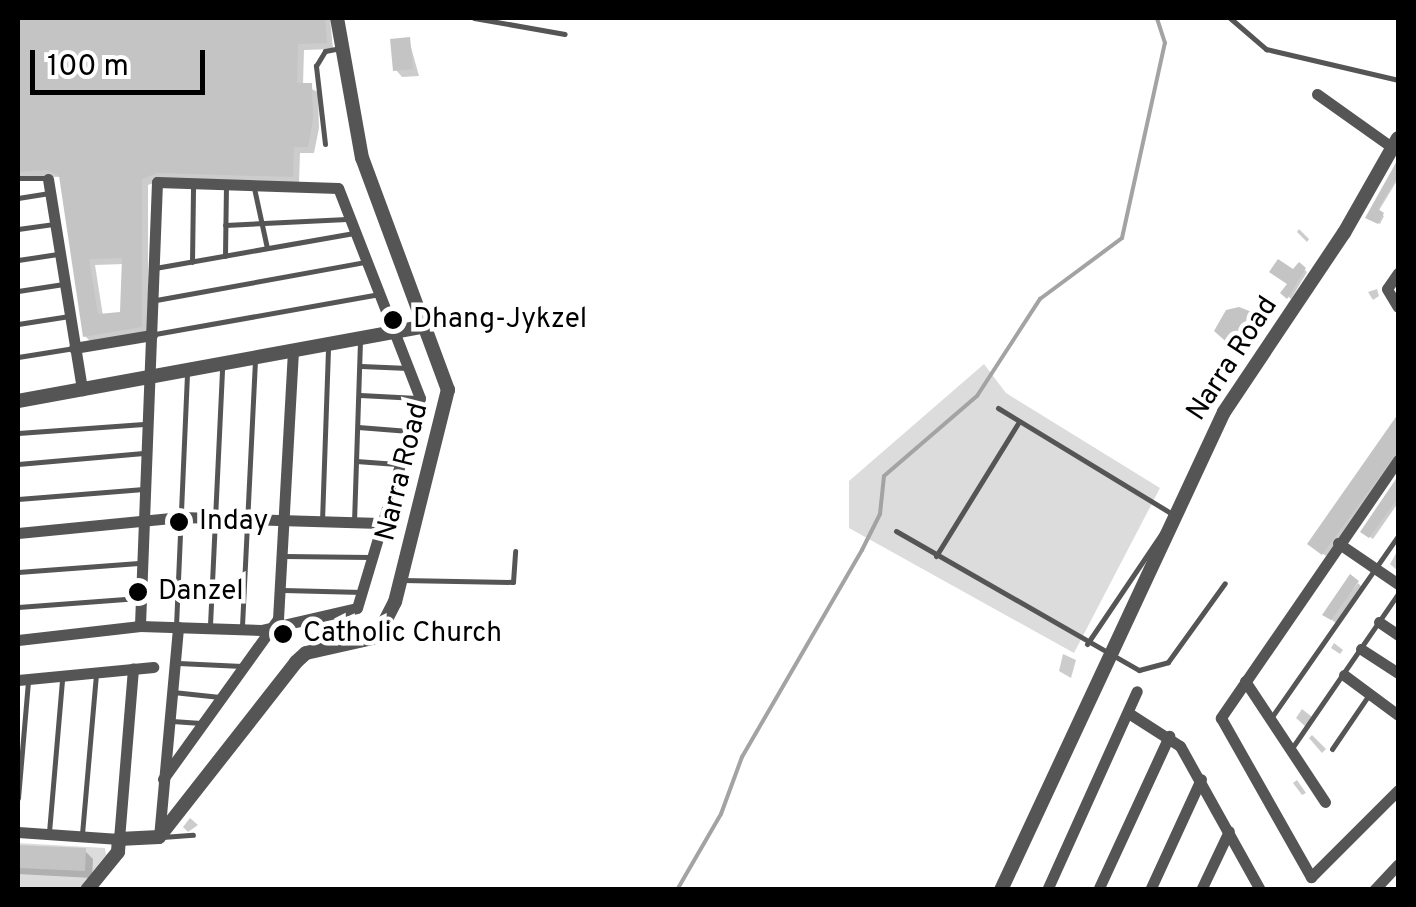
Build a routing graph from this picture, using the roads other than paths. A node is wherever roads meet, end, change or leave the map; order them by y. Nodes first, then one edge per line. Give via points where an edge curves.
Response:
1 (338, 18) edge
2 (474, 18) edge
3 (1230, 18) edge
4 (565, 34) dead end
5 (342, 48) junction
6 (1398, 80) edge
7 (1317, 94) dead end
8 (1396, 143) edge
9 (325, 144) dead end
10 (18, 178) edge
11 (48, 178) joint
12 (193, 183) junction
13 (226, 184) junction
14 (254, 185) junction
15 (48, 193) junction
16 (18, 198) edge
17 (349, 218) junction
18 (261, 220) junction
19 (53, 224) junction
20 (226, 225) junction
21 (18, 229) edge
22 (355, 233) junction
23 (267, 248) junction
24 (58, 254) junction
25 (225, 256) junction
26 (18, 260) edge
27 (192, 262) junction
28 (366, 262) junction
29 (155, 268) junction
30 (1398, 273) edge
31 (63, 284) junction
32 (18, 291) edge
33 (379, 294) junction
34 (153, 300) junction
35 (1398, 307) edge
36 (68, 316) junction
37 (18, 324) edge
38 (423, 328) junction
39 (394, 334) junction
40 (152, 335) junction
41 (360, 340) junction
42 (328, 345) junction
43 (74, 348) junction
44 (293, 351) junction
45 (18, 357) edge
46 (255, 358) junction
47 (222, 363) junction
48 (361, 366) junction
49 (408, 368) junction
50 (188, 369) junction
51 (152, 375) junction
52 (82, 390) junction
53 (360, 395) junction
54 (420, 398) junction
55 (18, 400) edge
56 (998, 408) dead end
57 (150, 423) junction
58 (1018, 423) junction
59 (358, 428) junction
60 (409, 431) junction
61 (18, 433) edge
62 (148, 452) junction
63 (1398, 460) edge
64 (356, 461) junction
65 (18, 464) edge
66 (397, 464) junction
67 (145, 489) junction
68 (18, 499) edge
69 (181, 516) junction
70 (1174, 517) junction
71 (215, 518) junction
72 (248, 519) junction
73 (145, 520) junction
74 (283, 520) junction
75 (322, 521) junction
76 (354, 522) junction
77 (380, 522) junction
78 (896, 531) dead end
79 (18, 533) edge
80 (1398, 536) edge
81 (1338, 543) junction
82 (515, 551) dead end
83 (281, 556) junction
84 (936, 556) junction
85 (370, 557) junction
86 (143, 563) junction
87 (1376, 569) junction
88 (18, 572) edge
89 (402, 580) junction
90 (1226, 583) dead end
91 (1398, 584) edge
92 (280, 590) junction
93 (362, 592) junction
94 (1398, 594) edge
95 (142, 598) junction
96 (18, 607) edge
97 (1380, 622) junction
98 (140, 626) junction
99 (177, 627) junction
100 (210, 628) junction
101 (276, 628) junction
102 (242, 630) junction
103 (1398, 635) edge
104 (18, 640) edge
105 (1087, 644) junction
106 (1361, 648) junction
107 (1107, 656) junction
108 (175, 663) junction
109 (248, 666) junction
110 (152, 667) dead end
111 (134, 668) junction
112 (96, 672) junction
113 (1398, 673) edge
114 (1344, 675) junction
115 (62, 676) junction
116 (23, 679) edge
117 (1245, 681) junction
118 (1137, 691) dead end
119 (173, 692) junction
120 (1370, 694) junction
121 (225, 697) junction
122 (1130, 714) junction
123 (1398, 714) edge
124 (1271, 718) junction
125 (169, 721) junction
126 (206, 724) junction
127 (1169, 736) junction
128 (1292, 749) junction
129 (1332, 749) dead end
130 (163, 779) junction
131 (1202, 779) junction
132 (1398, 790) edge
133 (18, 798) edge
134 (1325, 802) dead end
135 (1228, 831) junction
136 (18, 832) edge
137 (49, 834) junction
138 (193, 834) dead end
139 (82, 837) junction
140 (157, 838) junction
141 (119, 839) junction
142 (1398, 864) edge
143 (1259, 889) edge
144 (86, 890) edge
145 (1001, 890) edge
146 (1047, 890) edge
147 (1098, 890) edge
148 (1150, 890) edge
149 (1201, 890) edge
150 (1374, 890) edge

1 - 5 street, Narra Road
2 - 4 lane
3 - 6 lane via 1266,48
5 - 9 lane via 325,52 316,66
5 - 38 street, Narra Road via 362,158
7 - 8 street
8 - 70 street, Narra Road via 1224,412
10 - 11 lane
11 - 15 street
12 - 13 street
12 - 27 lane
12 - 29 street via 157,182
13 - 14 street
13 - 20 lane
14 - 17 street via 338,188
14 - 18 lane
15 - 16 lane
15 - 19 street
17 - 18 lane
17 - 22 street
18 - 20 lane
18 - 23 lane
19 - 21 lane
19 - 24 street
20 - 25 lane
22 - 23 lane
22 - 28 street
23 - 25 lane
24 - 26 lane
24 - 31 street
25 - 27 lane
27 - 29 lane
28 - 33 street
28 - 34 lane
29 - 34 street
30 - 35 street via 1387,288
31 - 32 lane
31 - 36 street
33 - 39 street
33 - 40 lane
34 - 40 street
36 - 37 lane
36 - 43 street
38 - 39 street
38 - 89 street, Narra Road via 448,399
39 - 41 street
39 - 49 street
40 - 43 street
40 - 51 street
41 - 42 street
41 - 48 lane
42 - 44 street
42 - 75 lane
43 - 45 lane
43 - 52 street
44 - 46 street
44 - 74 street
46 - 47 street
46 - 72 lane
47 - 50 street
47 - 71 lane
48 - 49 lane
48 - 53 lane
49 - 54 street
50 - 51 street
50 - 69 lane
51 - 52 street
51 - 57 street
52 - 55 street
53 - 54 lane
53 - 59 lane
54 - 60 street
56 - 58 lane
57 - 61 lane
57 - 62 street
58 - 70 lane
58 - 84 lane
59 - 60 lane
59 - 64 lane
60 - 66 street
62 - 65 lane
62 - 67 street
63 - 81 street
64 - 66 lane
64 - 76 lane
66 - 77 street
67 - 68 lane
67 - 73 street
69 - 71 street
69 - 73 street
69 - 99 lane
70 - 105 lane
70 - 107 street, Narra Road
71 - 72 street
71 - 100 lane
72 - 74 street
72 - 102 lane
73 - 79 street
73 - 86 street
74 - 75 street
74 - 83 street
75 - 76 street
76 - 77 street
77 - 85 street
78 - 84 lane
80 - 87 lane
81 - 87 street
81 - 117 street
82 - 89 lane via 513,582
83 - 85 lane
83 - 92 street
84 - 105 lane
85 - 93 street
86 - 88 lane
86 - 95 street
87 - 91 street
87 - 124 lane
89 - 140 street, Narra Road via 382,633 296,662
90 - 107 lane via 1161,668 1139,670
92 - 93 lane
92 - 101 street
93 - 101 street via 358,608
94 - 97 lane
95 - 96 lane
95 - 98 street
97 - 103 street
97 - 106 lane
98 - 99 street
98 - 104 street
99 - 100 street
99 - 108 street
100 - 102 street
101 - 102 street
101 - 109 street
105 - 107 lane
106 - 113 street
106 - 114 lane
107 - 145 street, Narra Road
108 - 109 lane
108 - 119 street
109 - 121 street
110 - 111 street
111 - 112 street
111 - 141 street
112 - 115 street
112 - 139 lane
114 - 120 street
114 - 128 lane
115 - 116 street
115 - 137 lane
116 - 133 lane
117 - 124 street
117 - 132 street via 1222,722 1310,877
118 - 122 street
119 - 121 lane
119 - 125 street
120 - 123 street
120 - 129 lane
121 - 126 street
122 - 127 street
122 - 146 street
124 - 128 street
125 - 126 lane
125 - 130 street
126 - 130 street
127 - 131 street
127 - 147 street
128 - 134 street
130 - 140 street
131 - 135 street
131 - 148 street
135 - 143 street
135 - 149 street
136 - 137 street
137 - 139 street
138 - 140 lane
139 - 141 street
140 - 141 street
141 - 144 street via 118,852
142 - 150 street

